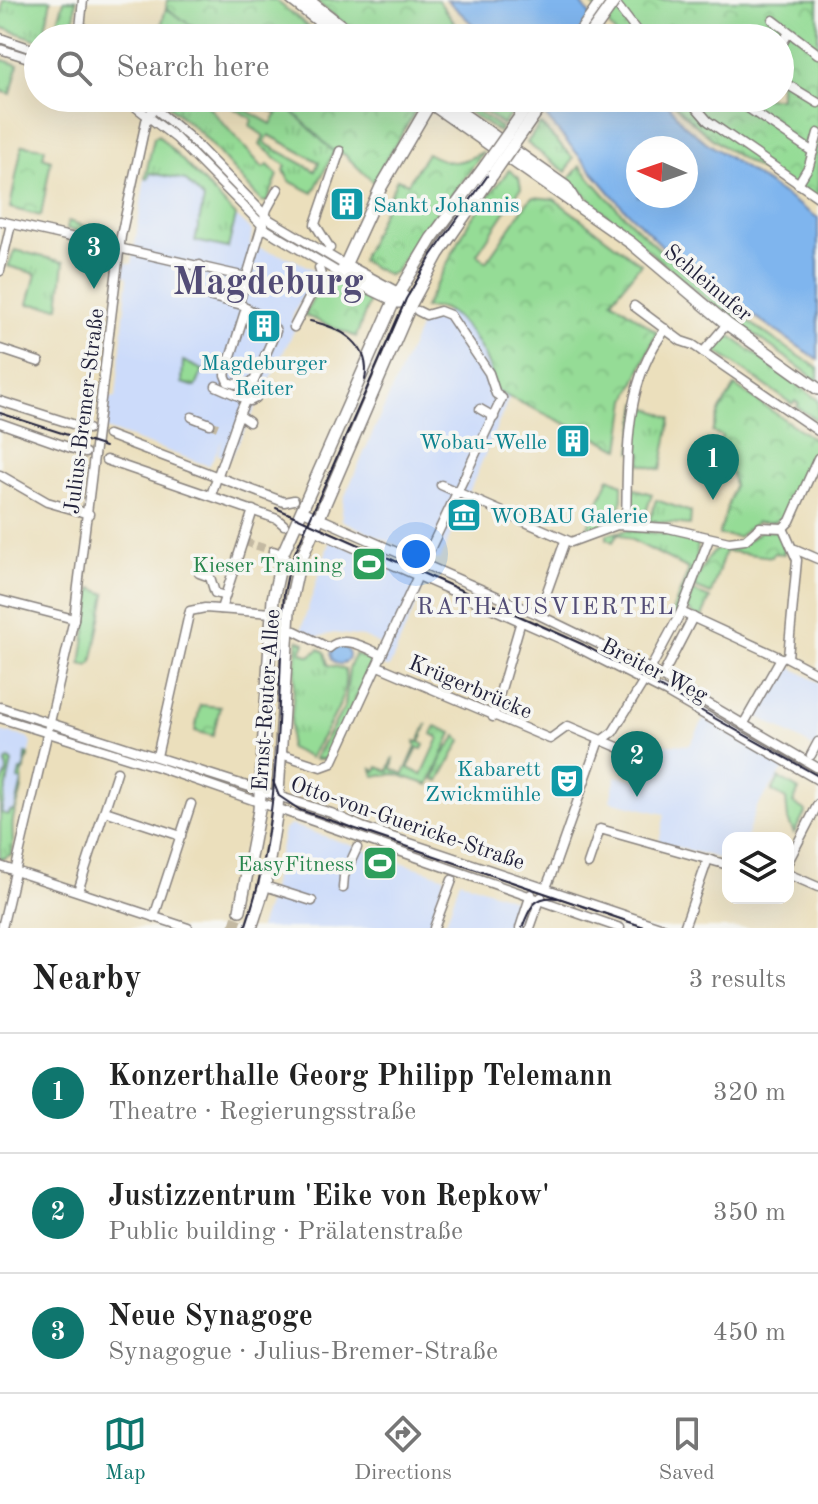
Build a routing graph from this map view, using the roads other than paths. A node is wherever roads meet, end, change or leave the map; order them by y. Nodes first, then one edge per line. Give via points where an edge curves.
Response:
1 (83, 0) edge
2 (292, 0) edge
3 (308, 0) edge
4 (603, 0) edge
5 (614, 0) edge
6 (773, 20) dead end
7 (80, 24) edge
8 (323, 24) edge
9 (339, 24) edge
10 (586, 24) edge
11 (598, 24) edge
12 (632, 24) edge
13 (777, 24) edge
14 (0, 38) edge
15 (794, 38) edge
16 (24, 46) edge
17 (0, 49) edge
18 (818, 54) edge
19 (24, 57) edge
20 (794, 88) edge
21 (818, 103) edge
22 (152, 112) edge
23 (153, 112) edge
24 (153, 112) edge
25 (424, 112) edge
26 (450, 112) edge
27 (525, 112) edge
28 (535, 112) edge
29 (700, 112) edge
30 (759, 112) edge
31 (818, 133) edge
32 (340, 151) dead end
33 (813, 152) junction
34 (490, 170) junction
35 (798, 184) junction
36 (278, 189) dead end
37 (818, 197) edge
38 (265, 216) junction
39 (0, 221) edge
40 (11, 224) junction
41 (263, 227) junction
42 (119, 248) junction
43 (330, 248) dead end
44 (200, 265) junction
45 (319, 268) dead end
46 (343, 269) junction
47 (0, 271) edge
48 (246, 277) junction
49 (396, 297) junction
50 (242, 305) junction
51 (634, 306) dead end
52 (415, 308) junction
53 (727, 324) junction
54 (294, 327) dead end
55 (666, 329) junction
56 (0, 349) edge
57 (703, 352) junction
58 (39, 362) dead end
59 (251, 382) junction
60 (216, 386) dead end
61 (818, 389) edge
62 (251, 398) junction
63 (0, 401) edge
64 (480, 409) dead end
65 (239, 415) junction
66 (192, 417) dead end
67 (494, 417) junction
68 (249, 422) dead end
69 (0, 423) edge
70 (210, 424) tunnel mouth
71 (88, 429) dead end
72 (818, 431) edge
73 (108, 435) dead end
74 (85, 453) dead end
75 (818, 458) edge
76 (106, 460) dead end
77 (0, 475) edge
78 (218, 475) junction
79 (441, 485) dead end
80 (460, 493) junction
81 (211, 495) junction
82 (298, 505) junction
83 (253, 510) junction
84 (89, 514) junction
85 (319, 518) junction
86 (290, 524) junction
87 (626, 525) junction
88 (783, 528) junction
89 (313, 530) junction
90 (709, 539) junction
91 (565, 541) junction
92 (794, 549) junction
93 (818, 559) edge
94 (424, 562) dead end
95 (199, 573) dead end
96 (416, 580) dead end
97 (225, 596) junction
98 (0, 600) edge
99 (221, 609) junction
100 (681, 612) junction
101 (272, 613) junction
102 (537, 614) junction
103 (693, 617) junction
104 (74, 619) junction
105 (521, 621) junction
106 (295, 631) dead end
107 (666, 639) junction
108 (682, 646) junction
109 (382, 655) junction
110 (784, 658) junction
111 (378, 666) junction
112 (652, 666) dead end
113 (665, 671) dead end
114 (818, 674) edge
115 (641, 686) dead end
116 (0, 707) edge
117 (493, 717) junction
118 (0, 718) edge
119 (51, 721) junction
120 (743, 725) junction
121 (48, 732) junction
122 (604, 738) junction
123 (818, 742) edge
124 (620, 748) dead end
125 (281, 754) junction
126 (811, 755) dead end
127 (157, 756) junction
128 (818, 768) edge
129 (117, 772) dead end
130 (818, 780) edge
131 (279, 796) junction
132 (260, 797) junction
133 (191, 804) dead end
134 (818, 804) edge
135 (277, 810) junction
136 (105, 811) junction
137 (570, 821) junction
138 (580, 823) dead end
139 (181, 836) junction
140 (357, 848) dead end
141 (794, 850) edge
142 (708, 859) junction
143 (722, 863) edge
144 (588, 864) dead end
145 (0, 866) edge
146 (15, 869) junction
147 (794, 877) edge
148 (452, 880) dead end
149 (542, 886) junction
150 (818, 887) edge
151 (271, 888) dead end
152 (343, 888) dead end
153 (78, 891) junction
154 (535, 897) junction
155 (312, 901) dead end
156 (240, 910) tunnel mouth
157 (154, 917) junction
158 (2, 928) edge
159 (188, 928) edge
160 (251, 928) edge
161 (434, 928) edge
162 (520, 928) edge
163 (530, 928) edge
164 (620, 928) edge
165 (663, 928) edge
166 (684, 928) edge

1 - 7 street
2 - 8 main road
3 - 9 main road
4 - 10 main road
5 - 11 main road, bridge
5 - 12 street
6 - 13 street
14 - 16 street
15 - 18 street
17 - 19 street
20 - 21 street
22 - 42 street, Julius-Bremer-Straße
23 - 38 street via 194,141
24 - 41 street
25 - 46 main road via 381,187
26 - 53 main road, Schleinufer via 635,246
27 - 34 main road, bridge
28 - 34 main road, bridge
29 - 35 street
30 - 33 street
31 - 33 street
32 - 43 street via 315,224
33 - 35 street
34 - 49 main road, Ernst-Reuter-Allee via 431,239
34 - 52 main road, Ernst-Reuter-Allee via 438,254
35 - 37 street
36 - 38 street
38 - 41 street
38 - 46 street
39 - 40 street
40 - 42 street
40 - 47 street
41 - 46 street
41 - 48 street
42 - 44 street
42 - 84 street, Julius-Bremer-Straße
44 - 48 street
44 - 50 street via 193,292
45 - 54 street via 321,275
46 - 49 main road
48 - 50 street
49 - 52 main road
49 - 82 main road, Ernst-Reuter-Allee
50 - 59 street via 269,320 276,331
50 - 59 street via 225,375 237,385
51 - 55 street
52 - 67 street via 426,315 450,315 502,398
52 - 85 main road, Ernst-Reuter-Allee
53 - 57 street
53 - 61 main road, Schleinufer
55 - 57 street
55 - 87 street via 631,411
56 - 58 street
57 - 72 street
59 - 62 street
60 - 62 street
62 - 65 street
63 - 71 street
64 - 67 street
65 - 68 street
65 - 78 street via 228,432
66 - 70 street
67 - 80 street
69 - 74 street
73 - 78 street, Breiter Weg
75 - 88 street
76 - 81 street, Breiter Weg
77 - 84 street via 47,502
78 - 81 street
78 - 82 street, Breiter Weg
79 - 80 street
80 - 91 street
80 - 94 street
81 - 83 street, Breiter Weg
82 - 85 street, Breiter Weg
82 - 86 main road, Ernst-Reuter-Allee
83 - 86 street, Breiter Weg
83 - 97 street
84 - 104 street, Julius-Bremer-Straße
85 - 89 main road, Ernst-Reuter-Allee
85 - 102 street, Breiter Weg
86 - 89 street, Breiter Weg
86 - 101 main road, Ernst-Reuter-Allee
87 - 90 street via 668,528
87 - 91 street via 612,525 579,542
88 - 90 street via 758,527 743,541
88 - 92 street
89 - 105 street, Breiter Weg
89 - 125 main road, Ernst-Reuter-Allee via 291,597
90 - 100 street
91 - 102 street
92 - 93 street
92 - 110 street via 797,562
95 - 97 street via 210,577 215,593
96 - 109 street
97 - 99 street
98 - 104 street
99 - 101 street
99 - 127 street via 190,612
100 - 103 street
100 - 107 street
101 - 132 main road, Ernst-Reuter-Allee
102 - 120 street, Breiter Weg via 644,666
103 - 108 street
103 - 110 street
104 - 119 street, Julius-Bremer-Straße
105 - 117 street
105 - 130 street, Breiter Weg via 667,693
106 - 109 street via 329,648 347,641
107 - 108 street
107 - 112 street
108 - 113 street
109 - 111 street
110 - 114 street
110 - 120 street
111 - 117 street, Krügerbrücke
111 - 125 street via 332,763 321,767
115 - 122 street
116 - 119 street, Otto-von-Guericke-Straße
117 - 122 street, Krügerbrücke via 550,739 568,726
118 - 121 street, Otto-von-Guericke-Straße
119 - 121 street
119 - 127 street, Otto-von-Guericke-Straße
120 - 128 street, Breiter Weg
121 - 132 street, Otto-von-Guericke-Straße
121 - 146 street
122 - 124 street
122 - 137 street via 579,787
123 - 126 street
125 - 131 main road, Ernst-Reuter-Allee
127 - 132 street, Otto-von-Guericke-Straße
129 - 136 street
131 - 132 street, Otto-von-Guericke-Straße
131 - 135 main road, Ernst-Reuter-Allee
131 - 149 street, Otto-von-Guericke-Straße
132 - 135 street, Otto-von-Guericke-Straße
132 - 156 main road, Ernst-Reuter-Allee
133 - 139 street
134 - 141 street
135 - 154 street, Otto-von-Guericke-Straße
135 - 160 main road, Ernst-Reuter-Allee via 265,885
136 - 139 street
136 - 153 street
137 - 138 street
137 - 149 street
139 - 157 street
140 - 152 street
142 - 143 street
142 - 144 street via 600,829
142 - 166 street
145 - 146 street
146 - 153 street
146 - 158 street
147 - 150 street
148 - 161 street
149 - 154 street
149 - 165 street, Otto-von-Guericke-Straße
151 - 155 street
153 - 157 street
154 - 162 street
154 - 163 street
154 - 164 street, Otto-von-Guericke-Straße
157 - 159 street

